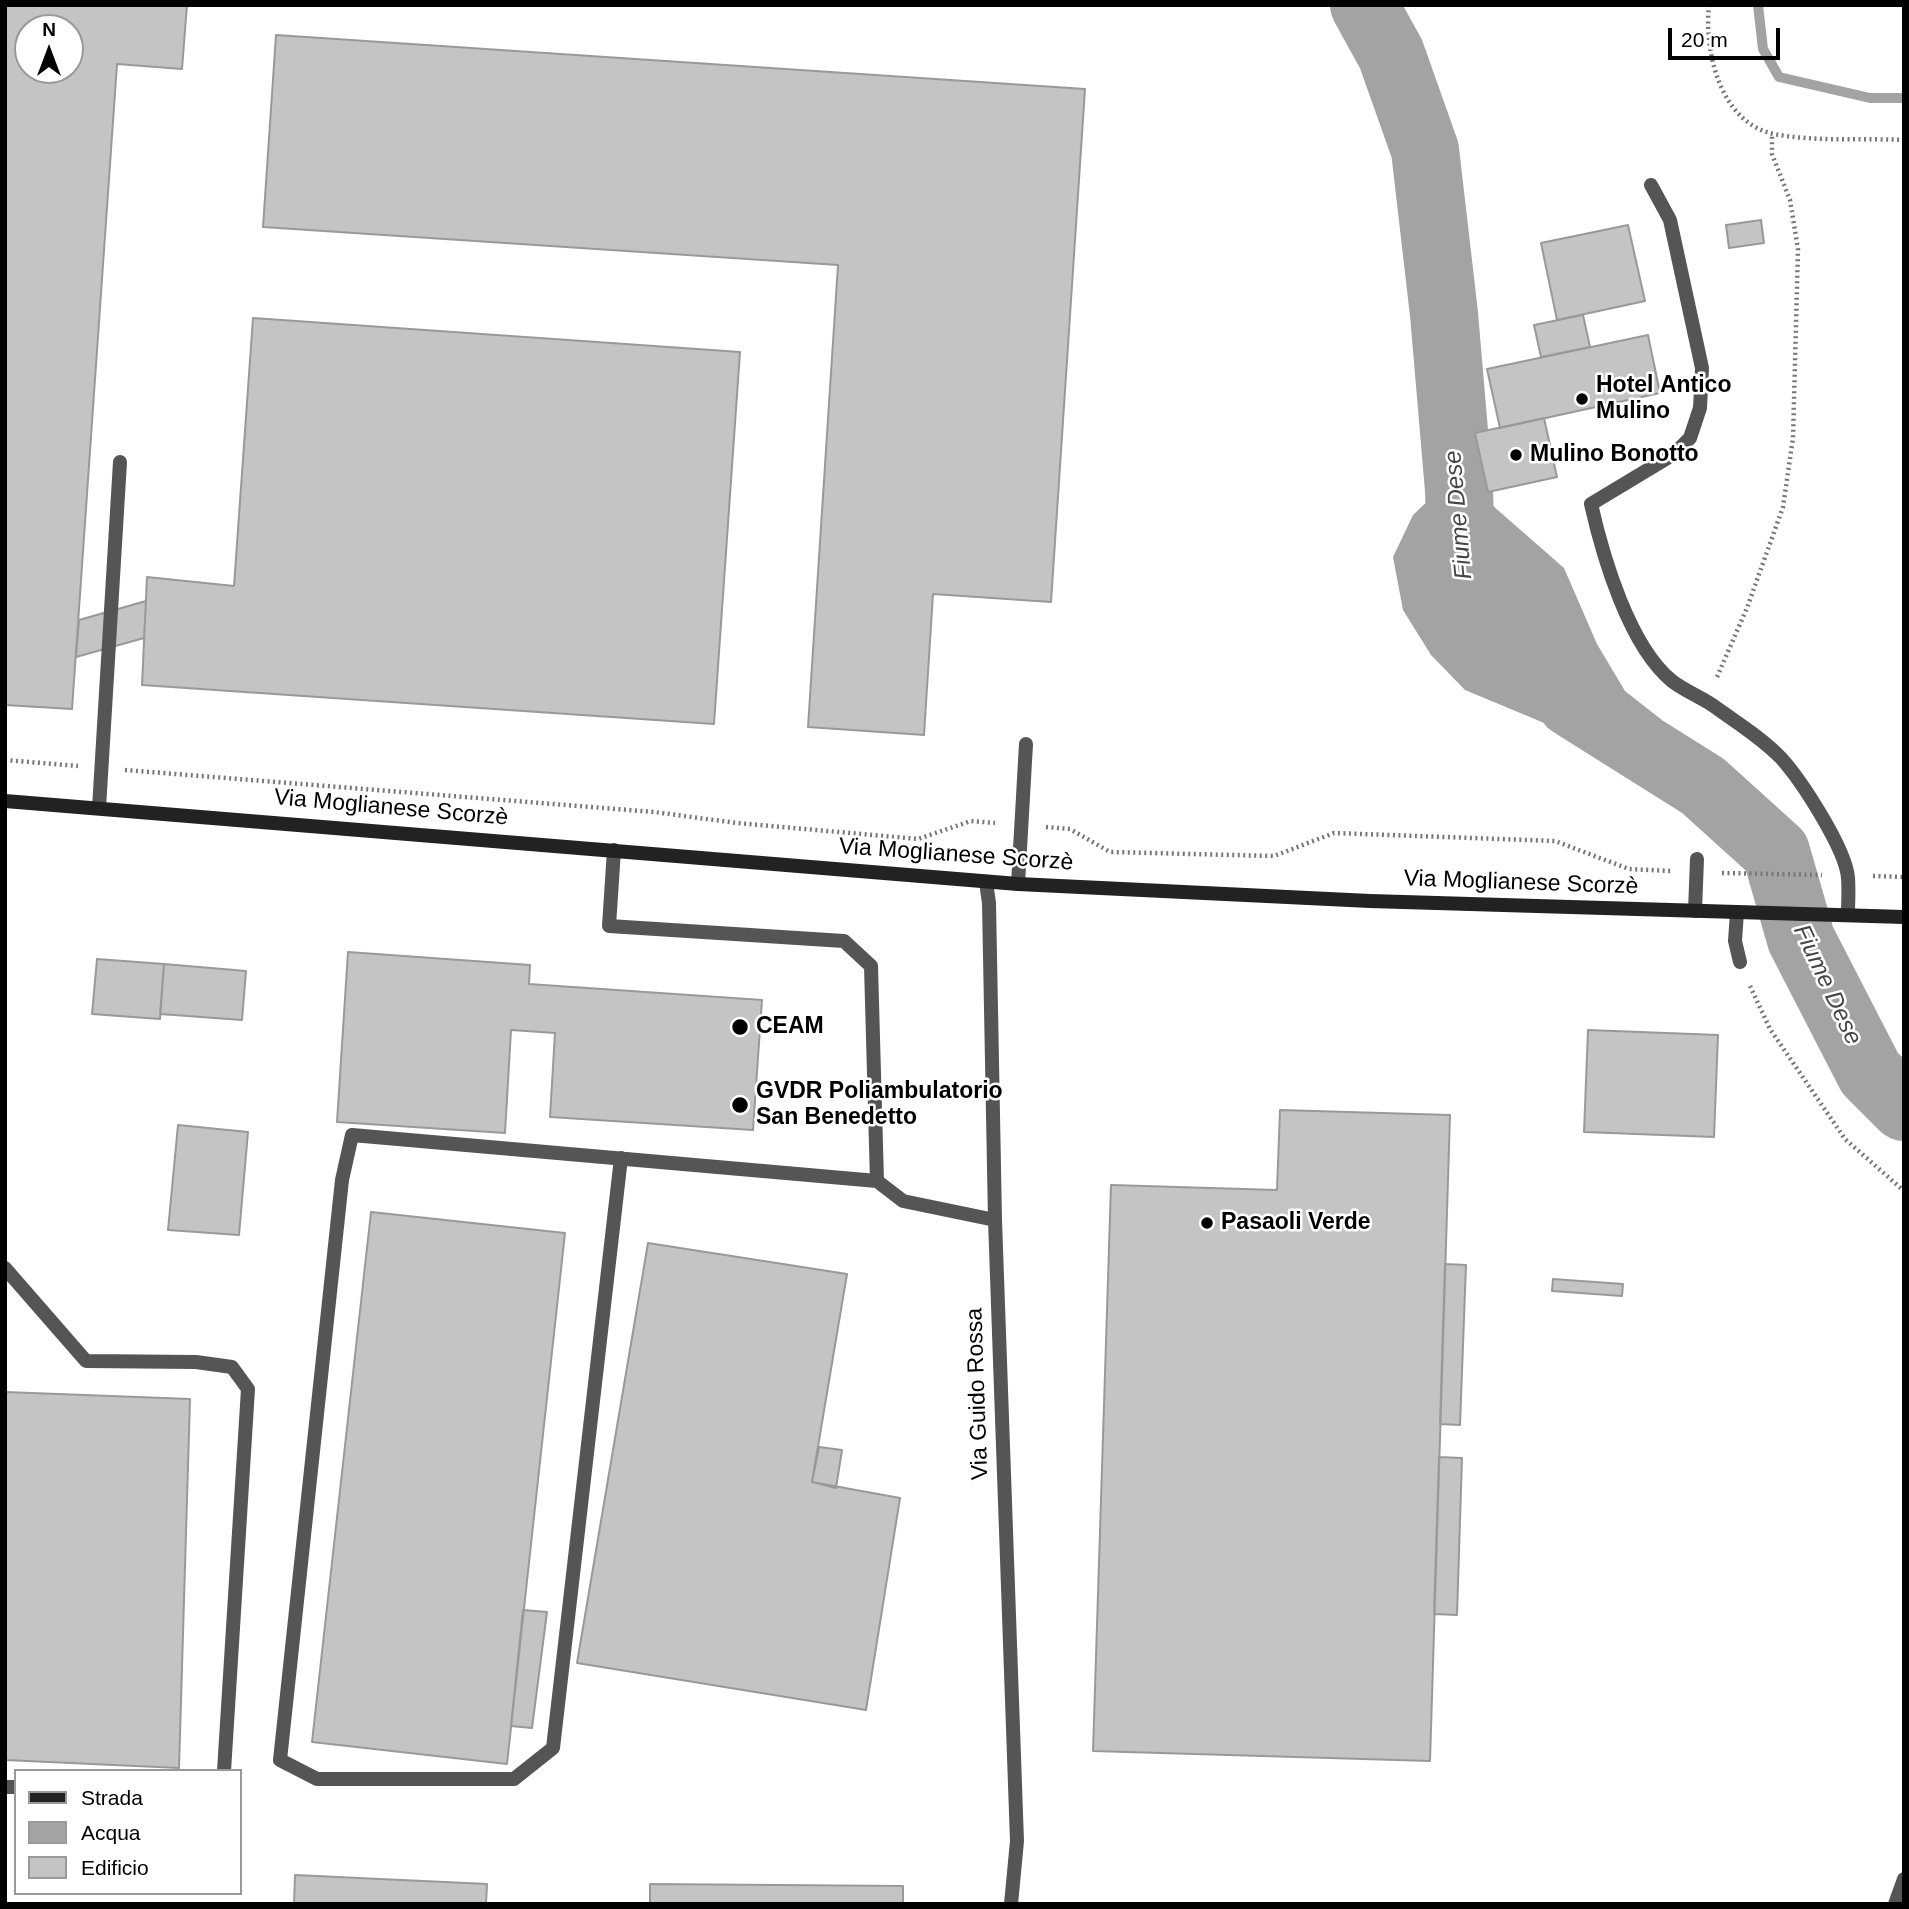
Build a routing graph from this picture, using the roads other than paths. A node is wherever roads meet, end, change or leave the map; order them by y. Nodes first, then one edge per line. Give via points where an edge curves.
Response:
1 (1651, 185) dead end
2 (120, 463) dead end
3 (1026, 744) dead end
4 (5, 801) edge
5 (99, 808) junction
6 (614, 850) junction
7 (1696, 865) road end
8 (986, 882) junction
9 (1018, 884) junction
10 (1695, 911) junction
11 (1736, 912) junction
12 (1848, 915) junction
13 (1904, 917) edge
14 (1740, 962) road end
15 (621, 1158) junction
16 (877, 1181) junction
17 (995, 1220) junction
18 (5, 1268) edge
19 (224, 1769) edge
20 (1904, 1879) edge
21 (1011, 1904) edge
22 (1895, 1904) edge

1 - 12 street via 1670,220 1702,368 1700,408 1690,438 1674,454 1591,504 1600,544 1639,637 1672,682 1706,700 1780,758 1805,791 1848,875
2 - 5 street
3 - 9 street
4 - 5 main road, Via Moglianese Scorzè
5 - 6 main road, Via Moglianese Scorzè
6 - 8 main road, Via Moglianese Scorzè
6 - 16 street via 609,926 844,941 871,965
7 - 10 street
8 - 9 main road, Via Moglianese Scorzè
8 - 17 street, Via Guido Rossa
9 - 10 main road, Via Moglianese Scorzè
10 - 11 main road, Via Moglianese Scorzè
11 - 12 main road, Via Moglianese Scorzè
11 - 14 street
12 - 13 main road, Via Moglianese Scorzè
15 - 15 street via 352,1135 342,1180 280,1760 317,1779 514,1779 553,1748
15 - 16 street
16 - 17 street via 903,1201
17 - 21 street, Via Guido Rossa via 1017,1840
18 - 19 street via 86,1361 196,1362 232,1367 248,1389
20 - 22 street

